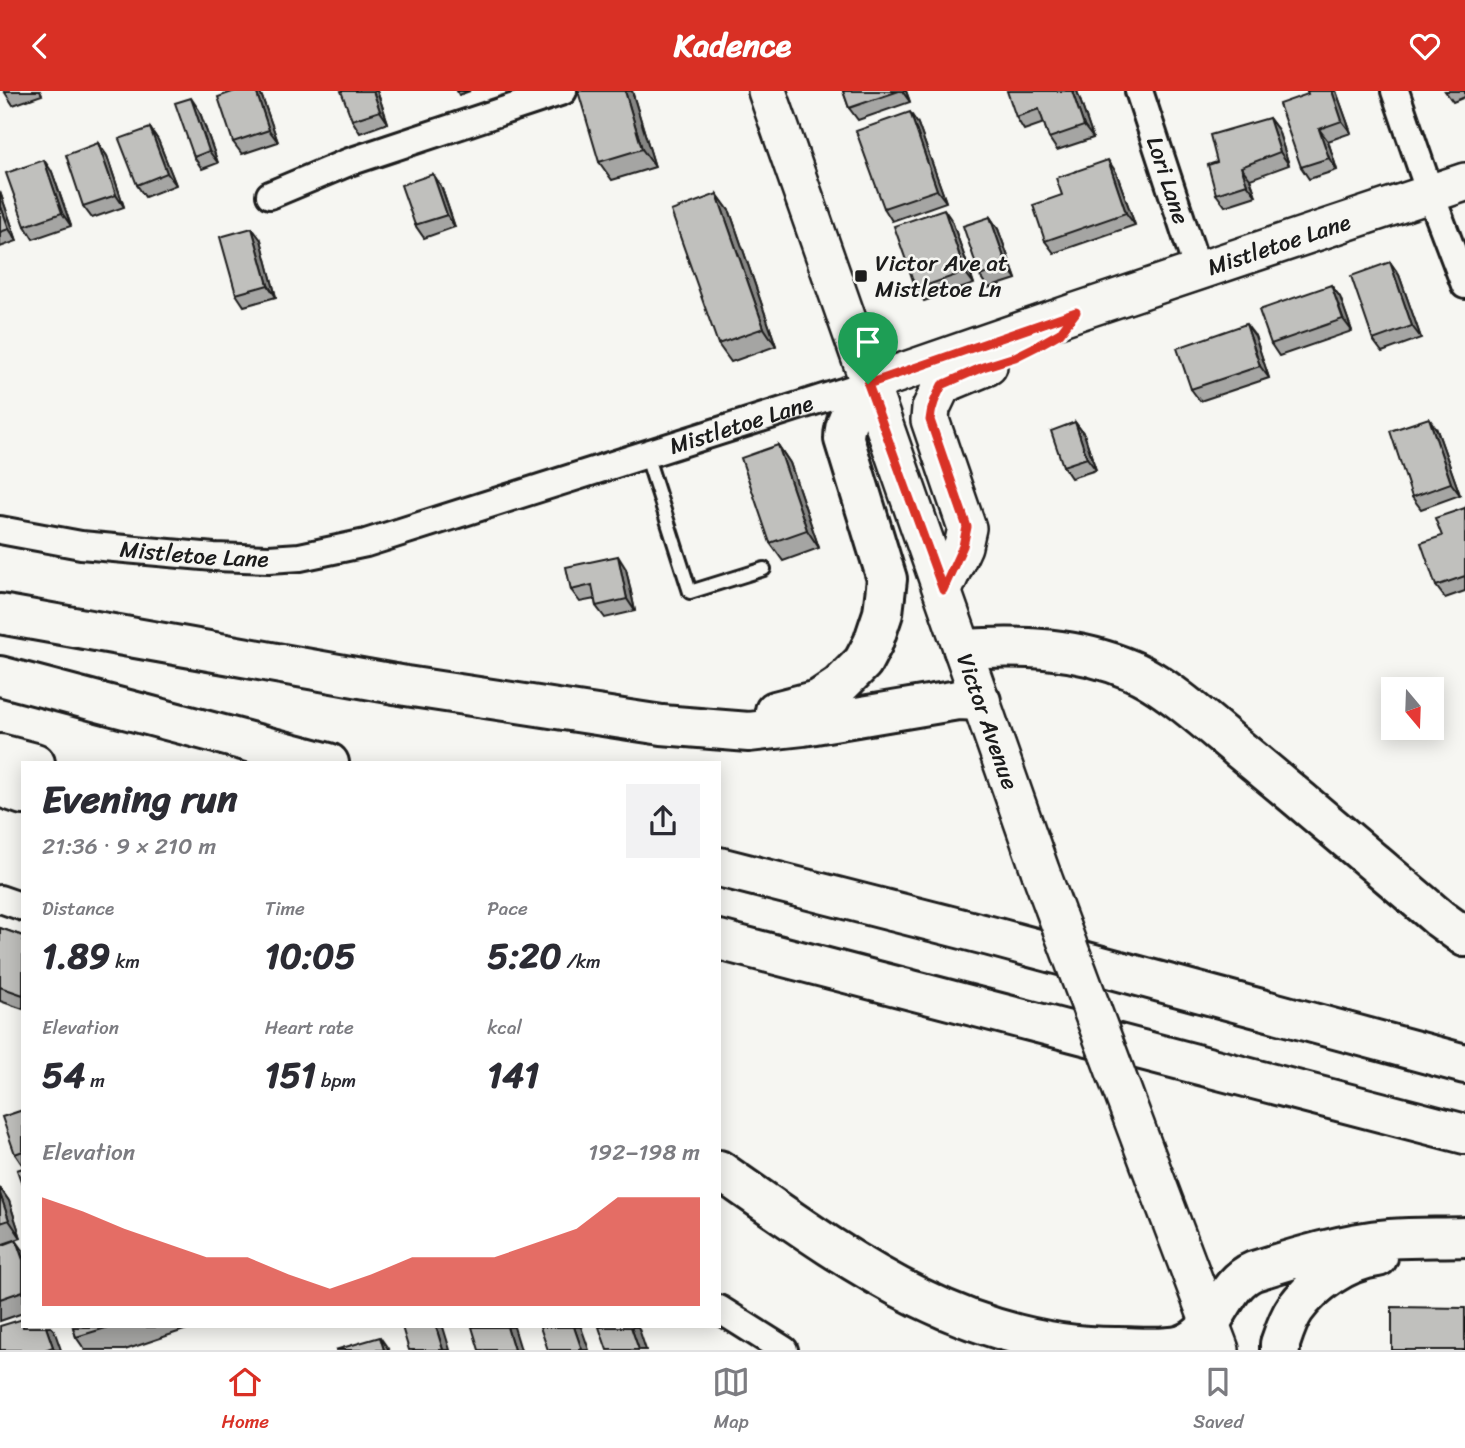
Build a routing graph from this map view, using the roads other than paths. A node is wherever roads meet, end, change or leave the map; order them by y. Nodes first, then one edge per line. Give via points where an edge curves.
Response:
1 (563, 91) edge
2 (767, 91) edge
3 (1139, 91) edge
4 (1395, 91) edge
5 (1465, 182) edge
6 (1430, 193) junction
7 (270, 195) dead end
8 (1198, 271) junction
9 (1465, 285) edge
10 (1076, 312) junction
11 (868, 384) junction
12 (646, 454) junction
13 (0, 530) edge
14 (764, 569) dead end
15 (943, 590) junction
16 (0, 614) edge
17 (963, 649) junction
18 (0, 676) edge
19 (981, 701) junction
20 (662, 725) junction
21 (0, 754) edge
22 (27, 761) edge
23 (321, 761) edge
24 (0, 787) edge
25 (21, 794) edge
26 (721, 868) edge
27 (0, 899) edge
28 (21, 906) edge
29 (1465, 937) edge
30 (721, 941) edge
31 (1465, 1064) edge
32 (1465, 1134) edge
33 (721, 1171) edge
34 (1465, 1237) edge
35 (1465, 1253) edge
36 (721, 1309) edge
37 (1215, 1337) edge
38 (784, 1350) edge
39 (1280, 1350) edge

1 - 7 street via 349,162
2 - 11 main road, Victor Avenue
3 - 8 street, Lori Lane
4 - 6 street
5 - 6 main road, Mistletoe Lane
6 - 8 main road, Mistletoe Lane
6 - 9 street
8 - 10 main road, Mistletoe Lane
10 - 11 main road, Mistletoe Lane
10 - 15 main road via 1060,333 1037,346 940,388 930,420 967,527
11 - 12 street, Mistletoe Lane
11 - 15 main road, Victor Avenue
11 - 20 highway via 844,428 887,579 883,613 863,661 818,700 780,711
12 - 13 street, Mistletoe Lane via 366,543 300,557 214,557 81,545
12 - 14 lane via 690,592
15 - 17 main road, Victor Avenue
16 - 20 highway via 405,686
17 - 19 main road, Victor Avenue
17 - 29 highway via 1042,647 1134,671 1194,712
18 - 23 highway
19 - 20 highway via 945,702 749,731
19 - 37 main road, Victor Avenue, bridge
21 - 22 highway
24 - 25 highway
26 - 31 highway
27 - 28 street
30 - 32 highway
33 - 37 highway via 889,1283 974,1322 1068,1345 1180,1346
34 - 37 highway via 1354,1244 1247,1273 1236,1284
35 - 39 highway via 1369,1258 1333,1274 1294,1311
36 - 38 street

